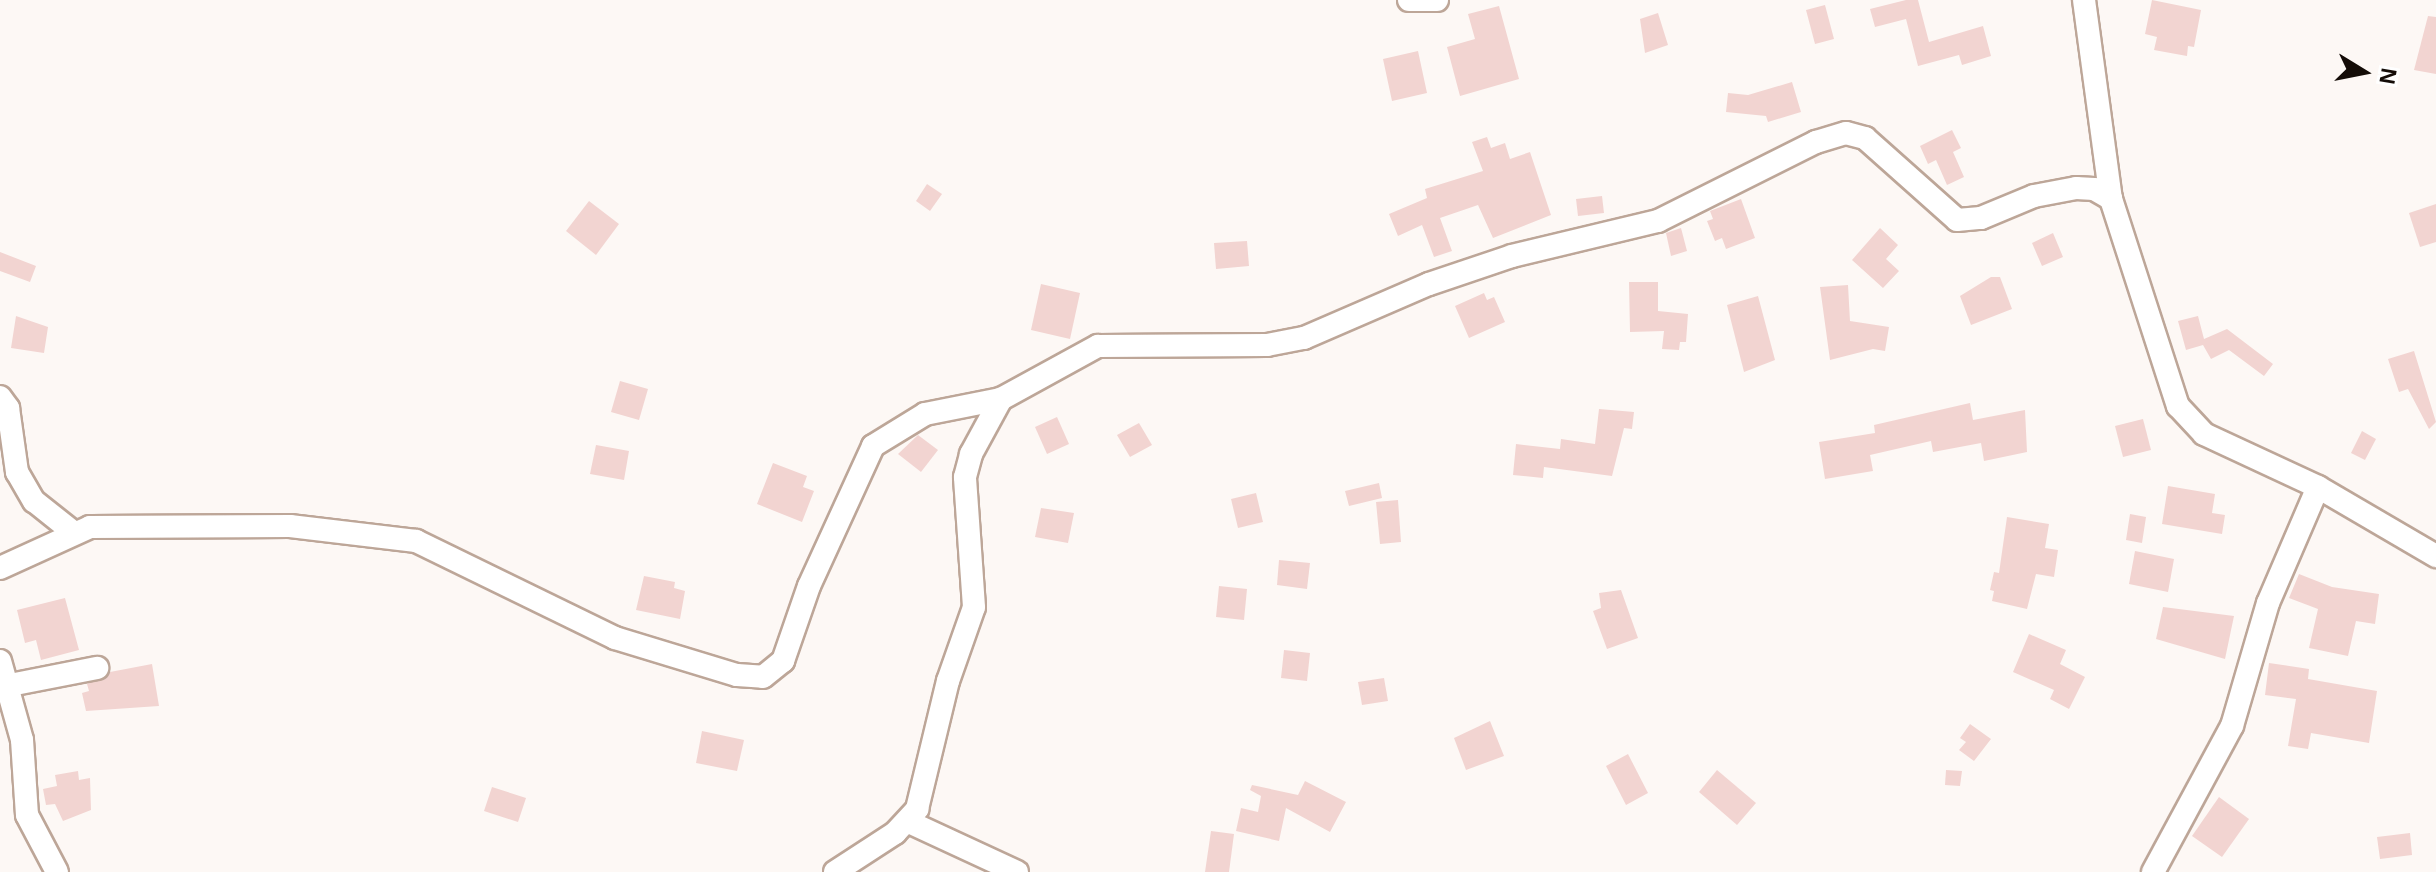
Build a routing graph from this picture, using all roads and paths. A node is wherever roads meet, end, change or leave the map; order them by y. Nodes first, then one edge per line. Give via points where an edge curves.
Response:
1 (1409, 0) edge
2 (1437, 0) edge
3 (2084, 0) edge
4 (2111, 199) junction
5 (0, 397) edge
6 (1001, 399) junction
7 (2318, 487) junction
8 (73, 532) junction
9 (2436, 556) edge
10 (0, 568) edge
11 (0, 661) edge
12 (97, 668) dead end
13 (10, 685) junction
14 (909, 822) junction
15 (57, 872) edge
16 (835, 872) edge
17 (1017, 872) edge
18 (2153, 872) edge

1 - 2 street
3 - 4 street
4 - 6 street via 2094,189 2076,188 2034,196 1981,218 1957,220 1865,138 1846,133 1816,142 1658,221 1512,256 1429,284 1304,338 1267,345 1098,346
4 - 7 street via 2178,406 2204,434
5 - 8 street via 8,408 17,472 34,501
6 - 8 street via 925,414 873,446 809,586 783,661 763,677 737,675 615,638 416,541 290,526
6 - 14 street via 971,454 965,477 974,607 948,681 924,787
7 - 9 street
7 - 18 street via 2268,603 2232,726
8 - 10 street
11 - 13 street
12 - 13 street
13 - 15 street via 22,740 27,815
14 - 16 street
14 - 17 street

